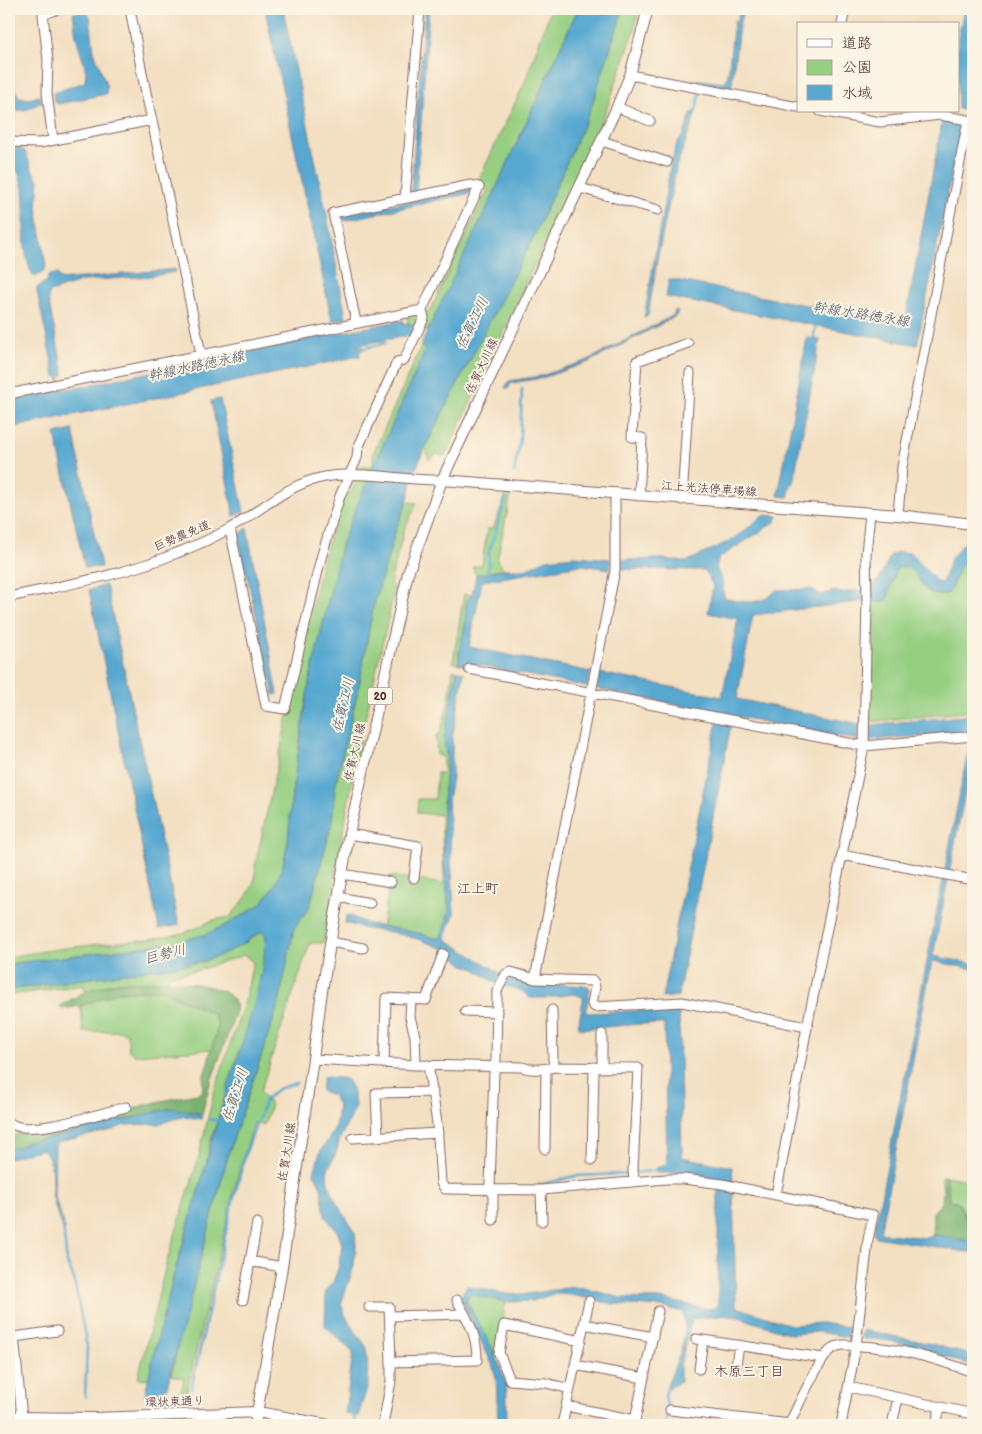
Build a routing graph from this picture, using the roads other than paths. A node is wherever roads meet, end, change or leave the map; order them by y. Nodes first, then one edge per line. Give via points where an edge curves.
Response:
1 (58, 9) edge
2 (130, 9) edge
3 (420, 9) edge
4 (648, 9) edge
5 (845, 9) edge
6 (842, 22) edge
7 (630, 75) junction
8 (617, 107) junction
9 (797, 107) edge
10 (823, 112) edge
11 (152, 120) junction
12 (650, 120) dead end
13 (971, 121) edge
14 (53, 140) junction
15 (602, 141) junction
16 (9, 142) edge
17 (667, 162) dead end
18 (580, 188) junction
19 (405, 198) junction
20 (658, 210) dead end
21 (422, 310) junction
22 (356, 322) junction
23 (688, 343) dead end
24 (201, 354) junction
25 (690, 373) dead end
26 (9, 394) edge
27 (352, 475) junction
28 (442, 480) junction
29 (615, 494) junction
30 (638, 496) junction
31 (682, 500) junction
32 (870, 513) junction
33 (898, 515) junction
34 (973, 524) edge
35 (230, 529) junction
36 (9, 597) edge
37 (469, 669) dead end
38 (591, 693) junction
39 (973, 736) edge
40 (864, 746) junction
41 (349, 834) junction
42 (842, 855) junction
43 (342, 874) junction
44 (414, 878) dead end
45 (973, 880) edge
46 (391, 882) dead end
47 (338, 897) junction
48 (370, 904) dead end
49 (330, 942) junction
50 (363, 948) dead end
51 (443, 954) dead end
52 (535, 979) junction
53 (411, 999) junction
54 (552, 1010) dead end
55 (465, 1011) dead end
56 (497, 1012) junction
57 (807, 1027) junction
58 (602, 1034) dead end
59 (313, 1059) junction
60 (384, 1064) junction
61 (416, 1065) junction
62 (428, 1065) junction
63 (495, 1066) junction
64 (550, 1068) junction
65 (598, 1068) junction
66 (433, 1092) junction
67 (126, 1106) dead end
68 (9, 1122) edge
69 (438, 1133) junction
70 (378, 1137) junction
71 (353, 1138) dead end
72 (544, 1149) dead end
73 (592, 1160) dead end
74 (634, 1181) junction
75 (492, 1190) junction
76 (542, 1190) junction
77 (776, 1195) junction
78 (493, 1220) dead end
79 (542, 1221) dead end
80 (257, 1223) dead end
81 (250, 1261) junction
82 (282, 1267) junction
83 (243, 1300) dead end
84 (457, 1300) dead end
85 (589, 1301) dead end
86 (369, 1307) dead end
87 (658, 1311) dead end
88 (464, 1314) junction
89 (390, 1316) junction
90 (584, 1324) junction
91 (58, 1331) dead end
92 (653, 1337) junction
93 (580, 1341) junction
94 (857, 1342) junction
95 (739, 1345) junction
96 (823, 1358) junction
97 (391, 1362) junction
98 (736, 1364) dead end
99 (575, 1365) junction
100 (699, 1369) dead end
101 (973, 1372) edge
102 (644, 1378) junction
103 (849, 1387) junction
104 (570, 1389) junction
105 (898, 1398) junction
106 (566, 1406) junction
107 (940, 1407) junction
108 (670, 1410) dead end
109 (258, 1412) junction
110 (973, 1414) edge
111 (9, 1417) edge
112 (22, 1417) junction
113 (95, 1421) edge
114 (634, 1423) edge
115 (789, 1424) edge
116 (255, 1425) edge
117 (328, 1425) edge
118 (383, 1425) edge
119 (562, 1425) edge
120 (841, 1425) edge
121 (892, 1425) edge
122 (936, 1425) edge

1 - 14 street via 43,15
2 - 11 street
3 - 19 street
4 - 7 main road, 佐賀大川線 / 20
5 - 6 street
7 - 8 main road, 佐賀大川線 / 20
7 - 9 street
8 - 12 street
8 - 15 main road, 佐賀大川線 / 20
10 - 13 street via 880,122 940,115
11 - 14 street
11 - 24 street
13 - 33 street via 902,467
14 - 16 street
15 - 17 street
15 - 18 main road, 佐賀大川線 / 20
18 - 20 street
18 - 28 main road, 佐賀大川線 / 20
19 - 21 street via 471,185 479,187
19 - 22 street via 333,212
21 - 22 street
21 - 27 street via 424,318 420,328 404,360 397,362 358,448
22 - 24 street
23 - 30 street via 637,361 632,437 642,438
24 - 26 street
25 - 31 street
27 - 28 street, 巨勢農免道
27 - 35 street, 巨勢農免道 via 326,476 303,482
27 - 35 street via 340,496 320,558 285,709 266,706
28 - 29 main road, 江上光法停車場線
28 - 41 main road, 佐賀大川線 / 20 via 408,573
29 - 30 main road, 江上光法停車場線
29 - 38 street via 615,570
30 - 31 main road, 江上光法停車場線
31 - 32 main road, 江上光法停車場線
32 - 33 main road, 江上光法停車場線
32 - 40 street via 866,554
33 - 34 main road, 江上光法停車場線
35 - 36 street, 巨勢農免道 via 121,573
37 - 38 street
38 - 40 street
38 - 52 street
39 - 40 street
40 - 42 street
41 - 43 main road, 佐賀大川線 / 20
41 - 44 street via 418,846
42 - 45 street
42 - 57 street
43 - 46 street
43 - 47 main road, 佐賀大川線 / 20
47 - 48 street
47 - 49 main road, 佐賀大川線 / 20
49 - 50 street
49 - 59 main road, 佐賀大川線 / 20
51 - 53 street via 426,1000
52 - 56 street via 511,972 506,974 498,986
52 - 57 street via 593,981 596,987 592,1004 595,1007 682,1002
53 - 60 street via 386,998
53 - 61 street
54 - 64 street via 553,1060
55 - 56 street
56 - 63 street
57 - 77 street
58 - 65 street
59 - 60 street
59 - 82 main road, 佐賀大川線 / 20
60 - 61 street
61 - 62 street
62 - 63 street
62 - 66 street
63 - 64 street
63 - 75 street
64 - 65 street
64 - 72 street
65 - 73 street
65 - 74 street via 638,1068
66 - 69 street
66 - 70 street via 376,1094
67 - 68 street via 56,1125 22,1128
69 - 70 street
69 - 75 street via 441,1184 445,1189
70 - 71 street
74 - 76 street
74 - 77 street via 684,1179
75 - 76 street
75 - 78 street
76 - 79 street
77 - 94 street via 873,1214
80 - 81 street
81 - 82 street
81 - 83 street
82 - 109 main road, 佐賀大川線 / 20
84 - 88 street
85 - 90 street
86 - 89 street via 389,1307
87 - 92 street
88 - 89 street
88 - 97 street via 477,1344 477,1360
89 - 97 street
90 - 92 street
90 - 93 street
91 - 112 street via 14,1337
92 - 102 street
93 - 99 street
93 - 104 street via 504,1325 499,1353 510,1380
94 - 96 street via 832,1348
94 - 101 street via 896,1349
94 - 103 street
95 - 96 street
95 - 98 street
95 - 100 street via 700,1340
96 - 115 street
97 - 118 street
99 - 102 street
99 - 104 street
102 - 114 street
103 - 105 street
103 - 120 street
104 - 106 street
105 - 107 street
105 - 121 street
106 - 114 street
106 - 119 street
107 - 110 street
107 - 122 street
108 - 115 street
109 - 113 main road, 環状東通り
109 - 116 main road, 佐賀大川線 / 20
109 - 117 main road, 環状東通り
111 - 112 main road, 環状東通り
112 - 113 main road, 環状東通り

